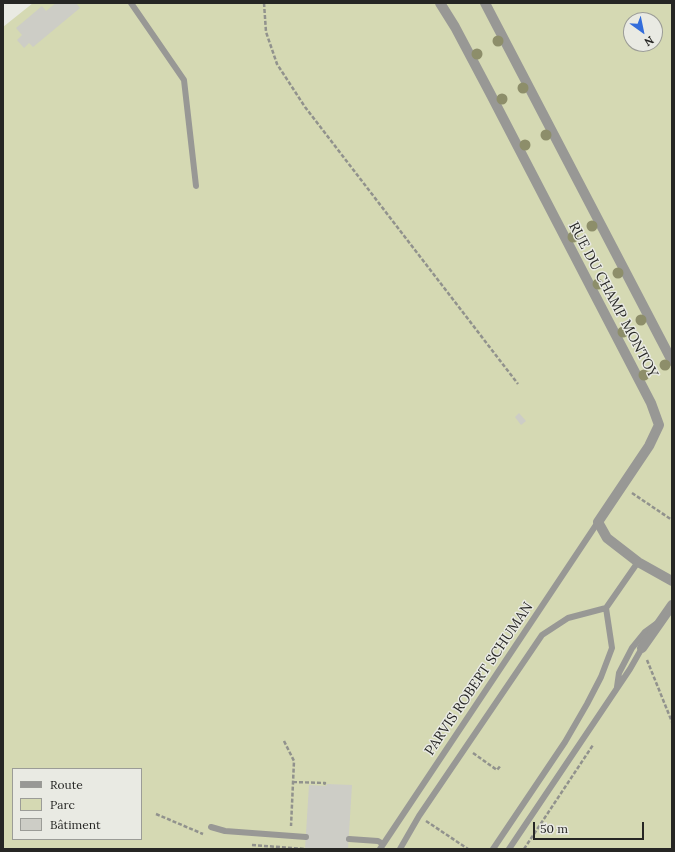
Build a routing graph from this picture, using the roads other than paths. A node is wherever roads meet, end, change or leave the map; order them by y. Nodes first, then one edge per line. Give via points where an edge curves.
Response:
1 (131, 3) edge
2 (440, 3) edge
3 (485, 3) edge
4 (196, 186) dead end
5 (672, 361) edge
6 (598, 522) junction
7 (638, 562) junction
8 (672, 581) edge
9 (672, 605) edge
10 (606, 608) junction
11 (662, 619) junction
12 (642, 648) joint
13 (617, 689) junction
14 (210, 827) dead end
15 (306, 836) dead end
16 (349, 839) dead end
17 (382, 847) edge
18 (400, 849) edge
19 (493, 849) edge
20 (509, 849) edge

1 - 4 lane via 184,80
2 - 6 street, RUE DU CHAMP MONTOY via 490,93 651,403 659,425 649,446
3 - 5 street, RUE DU CHAMP MONTOY
6 - 7 street via 607,538
6 - 17 lane, PARVIS ROBERT SCHUMAN
7 - 8 street
7 - 10 lane
9 - 11 street
10 - 18 lane, PARVIS ROBERT SCHUMAN via 568,618 542,635 419,816
10 - 19 lane via 612,648 601,677 565,742
11 - 12 street
11 - 13 lane via 645,632 632,648 619,673
12 - 13 lane
13 - 20 lane
14 - 15 lane via 225,831
16 - 17 lane via 378,841

